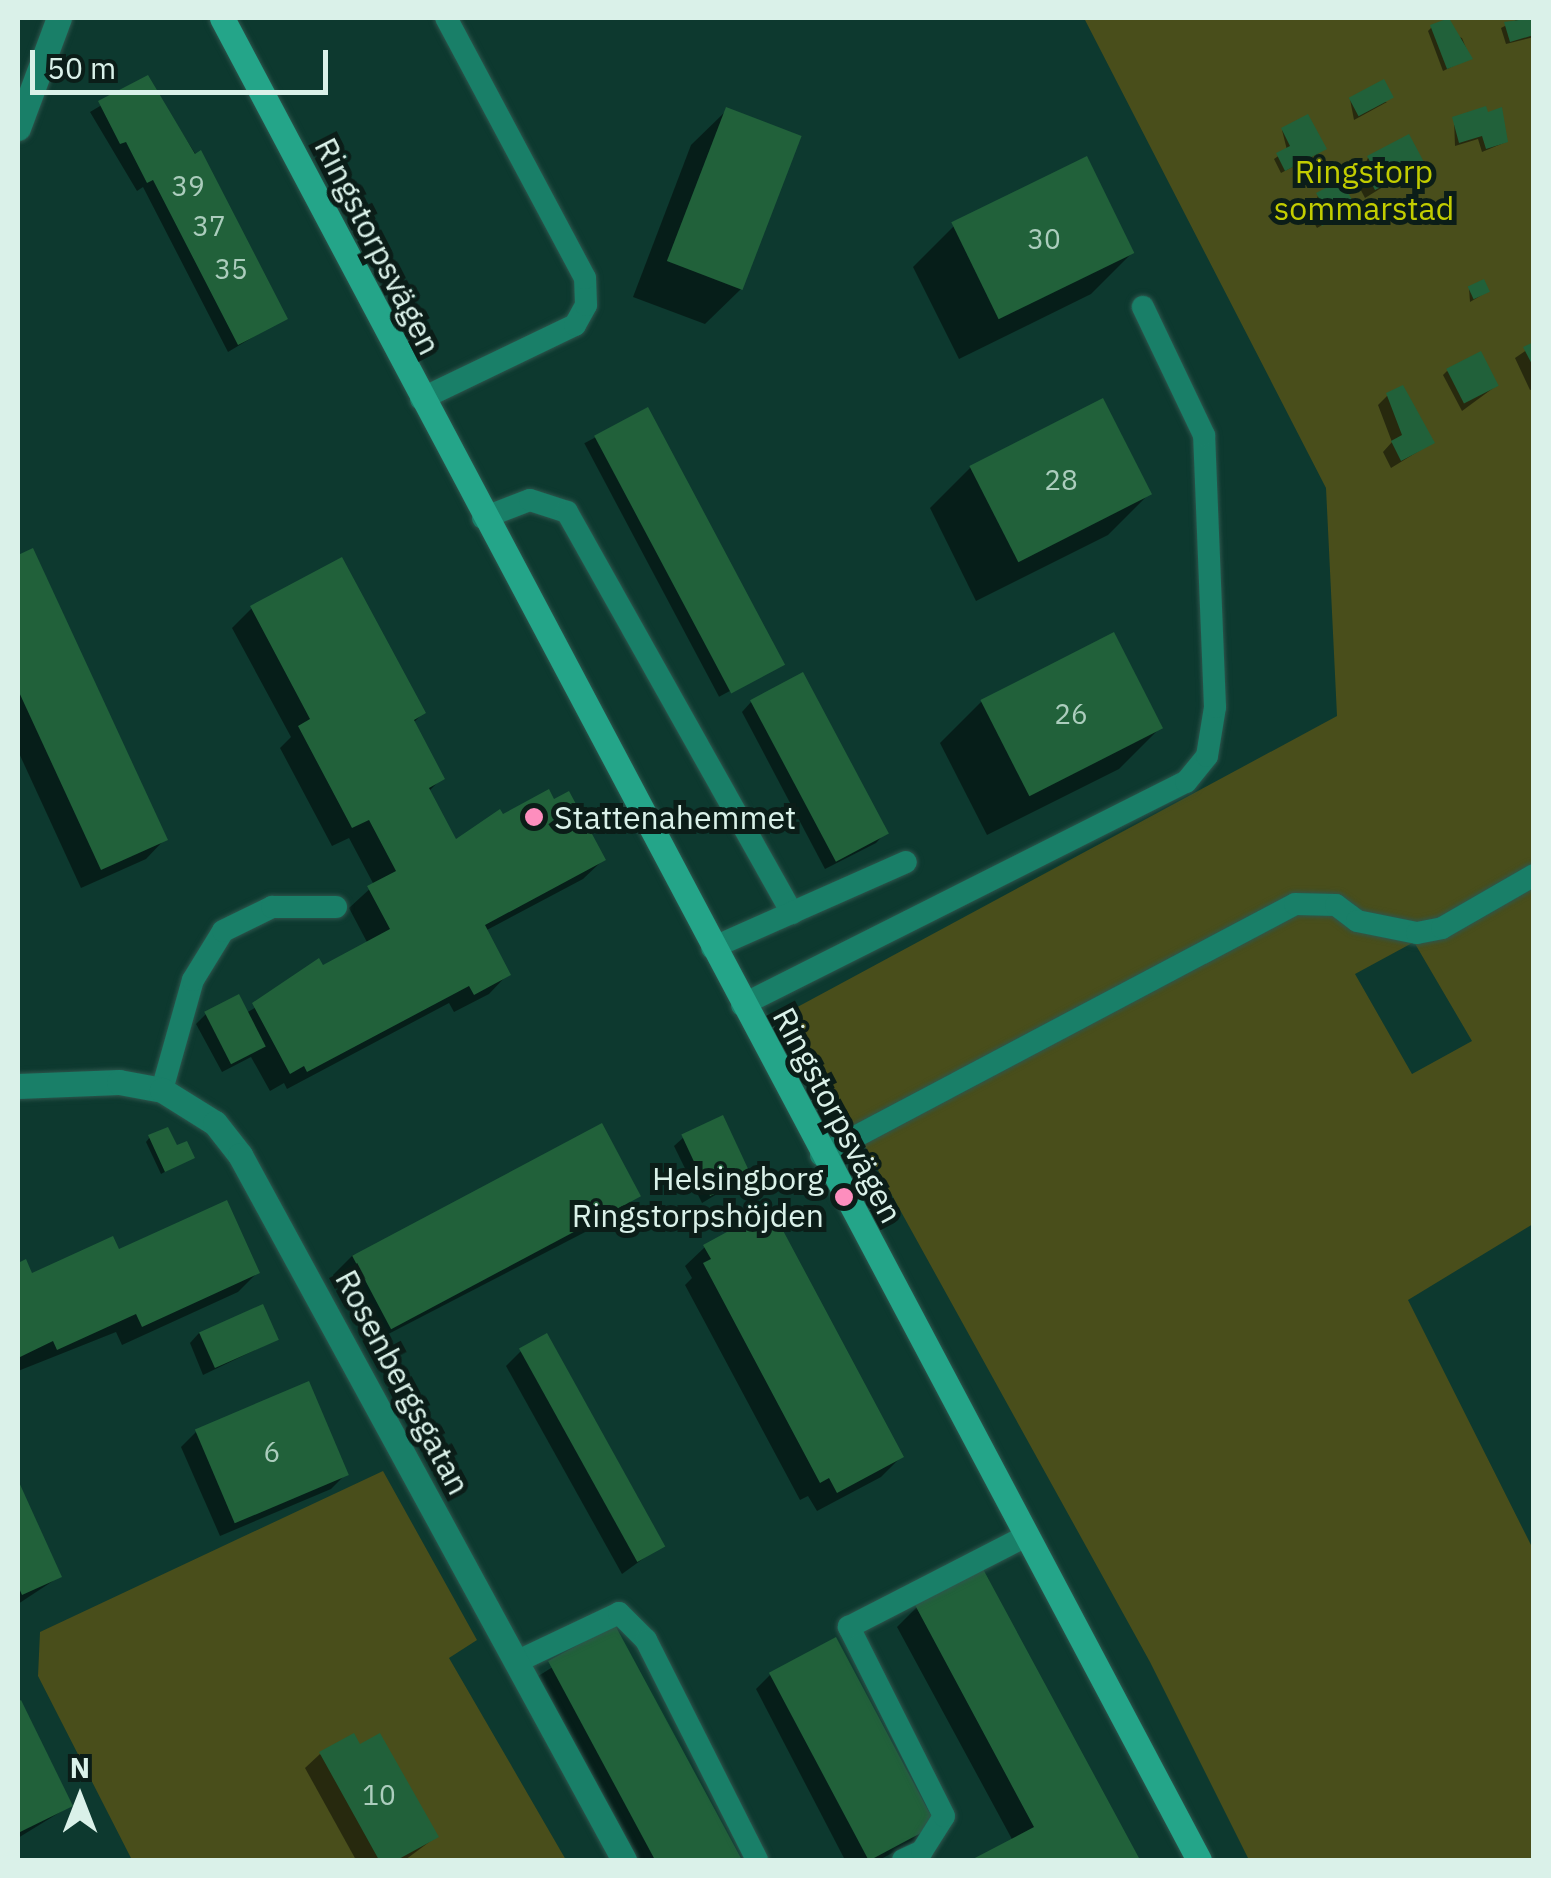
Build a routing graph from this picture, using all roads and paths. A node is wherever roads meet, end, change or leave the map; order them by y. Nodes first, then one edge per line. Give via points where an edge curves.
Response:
1 (59, 18) edge
2 (222, 18) edge
3 (446, 18) edge
4 (18, 128) edge
5 (1143, 308) dead end
6 (420, 399) junction
7 (482, 518) junction
8 (906, 862) dead end
9 (1534, 875) edge
10 (336, 907) dead end
11 (792, 913) junction
12 (712, 948) junction
13 (742, 1006) junction
14 (18, 1086) edge
15 (162, 1090) junction
16 (822, 1154) junction
17 (1026, 1536) junction
18 (516, 1662) junction
19 (624, 1860) edge
20 (757, 1860) edge
21 (904, 1860) edge
22 (1200, 1860) edge

1 - 4 street
2 - 6 street, Ringstorpsvägen
3 - 6 lane, Ringstorpsvägen via 584,278 586,306 575,325
5 - 13 lane via 1204,436 1215,706 1207,756 1186,782
6 - 7 street, Ringstorpsvägen
7 - 11 lane via 530,500 567,512
7 - 12 street, Ringstorpsvägen
8 - 11 lane
9 - 16 lane via 1442,928 1417,932 1357,920 1336,905 1296,904
10 - 15 lane via 272,907 223,931 193,980
11 - 12 lane
12 - 13 street, Ringstorpsvägen
13 - 16 street, Ringstorpsvägen
14 - 15 street, Rosenbergsgatan via 119,1082
15 - 18 street, Rosenbergsgatan via 215,1124 256,1177
16 - 17 street, Ringstorpsvägen
17 - 21 lane via 849,1627 944,1816 922,1850
17 - 22 street, Ringstorpsvägen
18 - 19 street, Rosenbergsgatan
18 - 20 lane via 618,1613 646,1640

